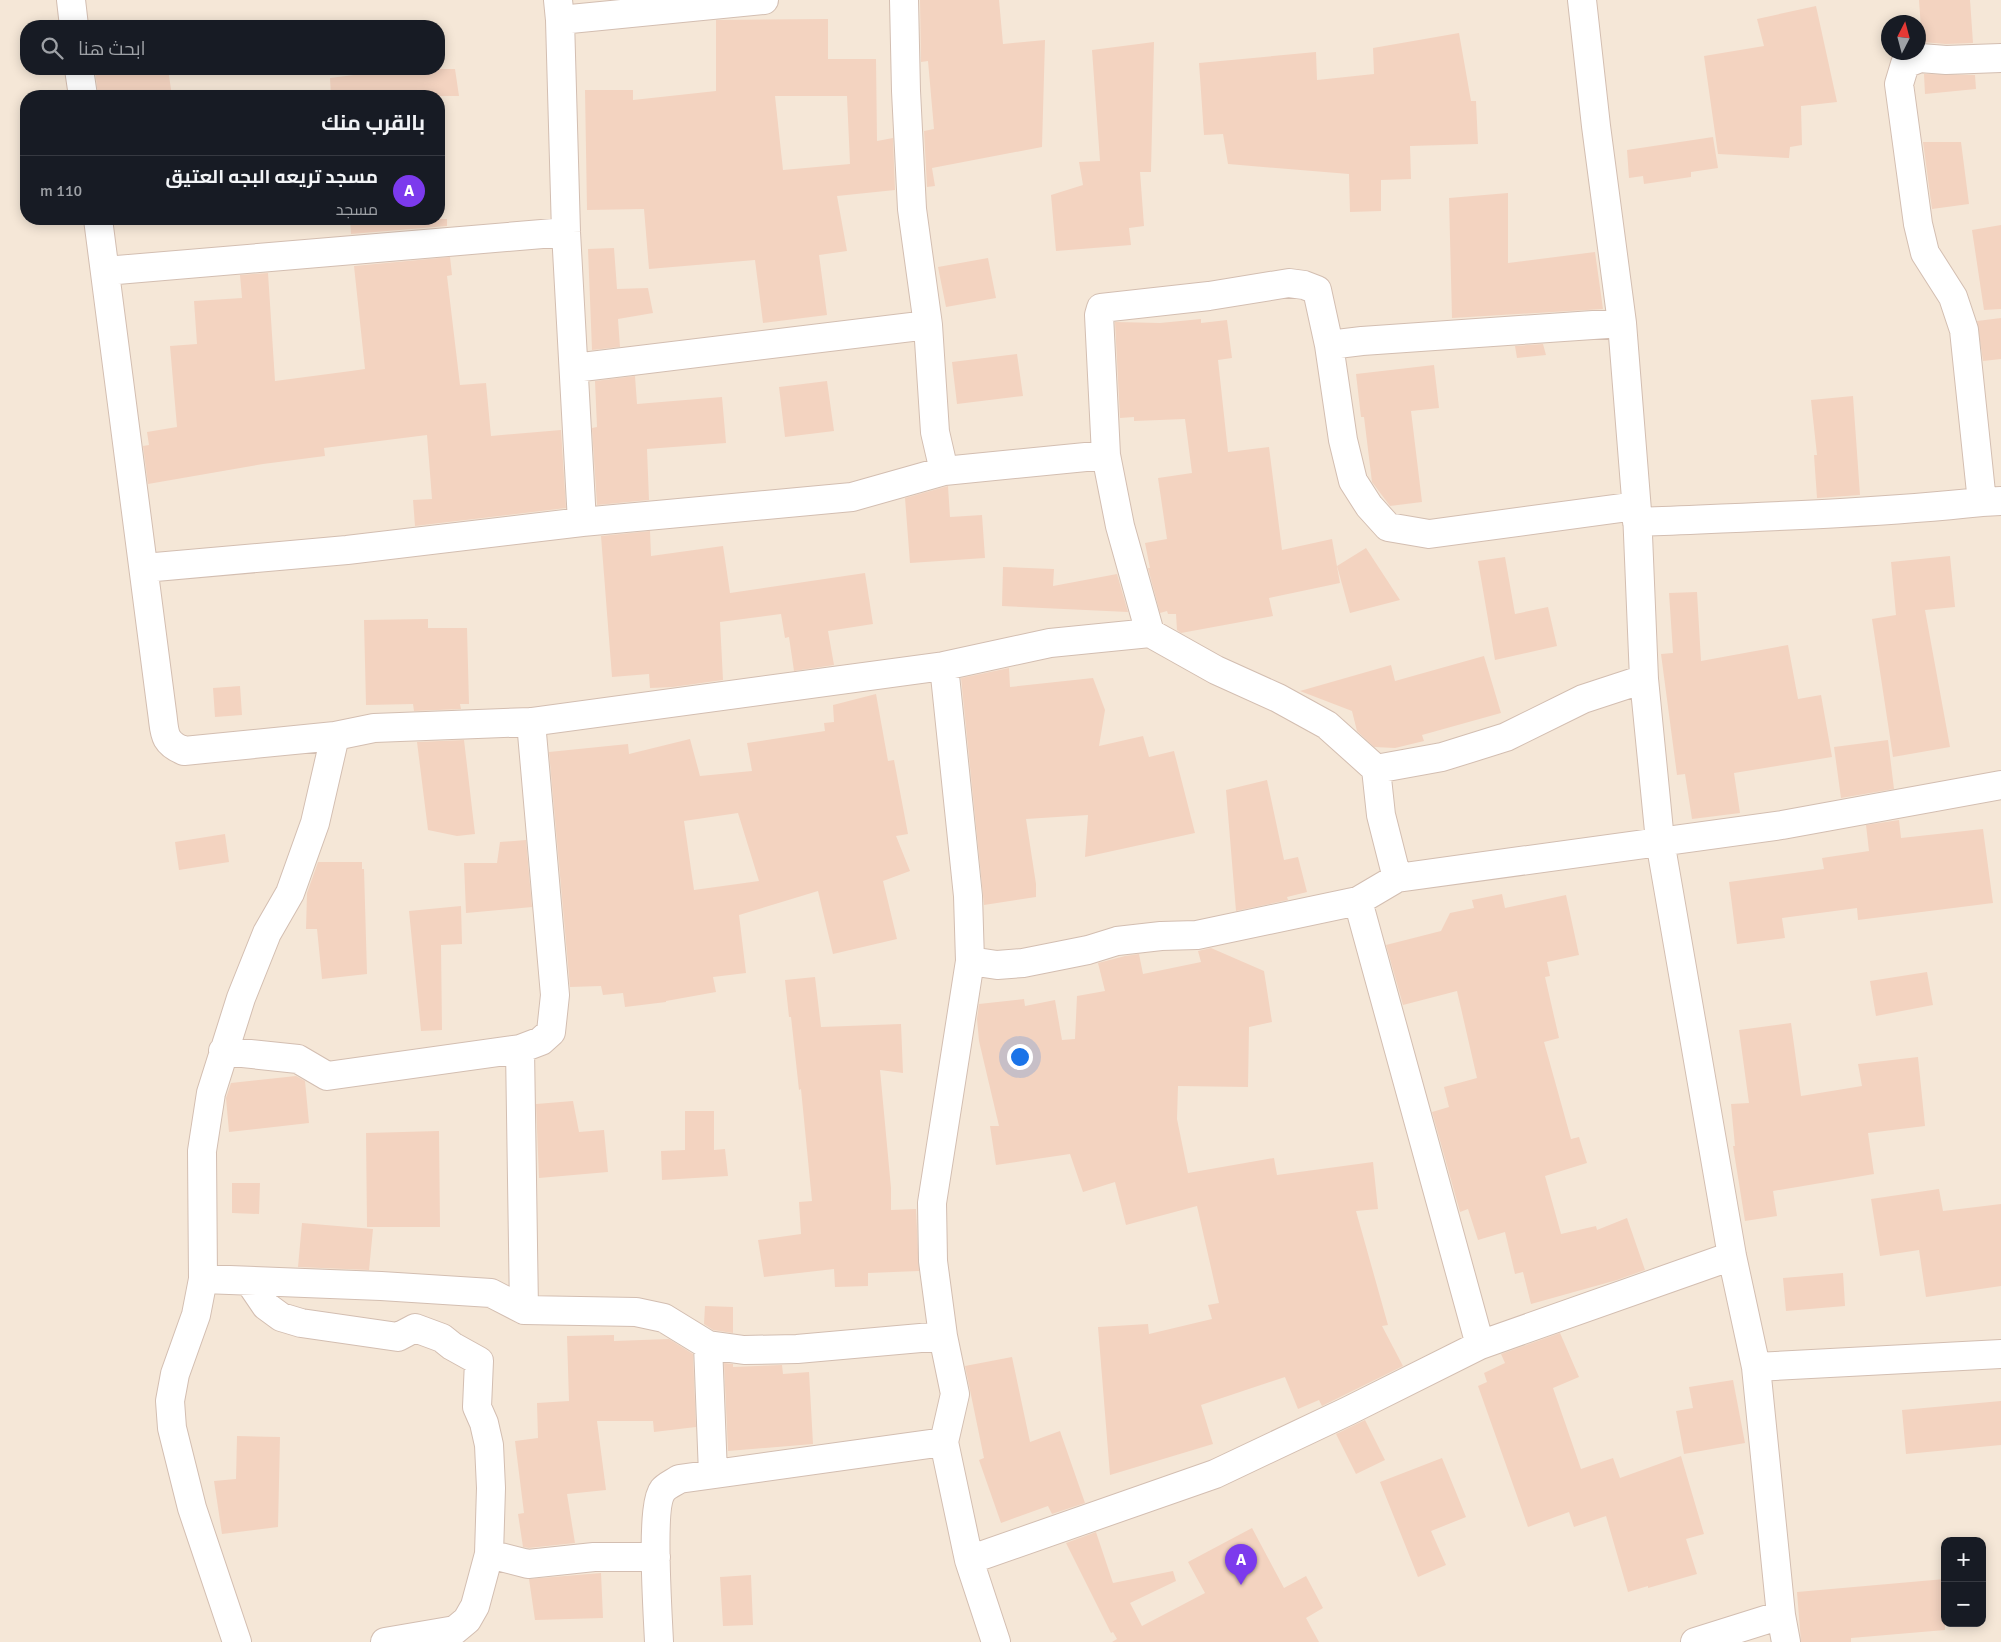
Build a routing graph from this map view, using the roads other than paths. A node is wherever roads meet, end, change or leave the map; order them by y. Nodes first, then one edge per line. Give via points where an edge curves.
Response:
1 (71, 0) edge
2 (764, 0) edge
3 (904, 0) edge
4 (1582, 0) edge
5 (559, 10) edge
6 (73, 20) edge
7 (2001, 58) edge
8 (80, 75) edge
9 (82, 90) edge
10 (99, 225) edge
11 (566, 232) junction
12 (105, 271) junction
13 (1622, 323) junction
14 (928, 325) junction
15 (1329, 345) junction
16 (574, 368) junction
17 (1106, 455) junction
18 (944, 471) junction
19 (1991, 502) edge
20 (1636, 514) junction
21 (582, 522) junction
22 (144, 568) junction
23 (1150, 633) junction
24 (944, 666) junction
25 (1644, 679) junction
26 (530, 722) junction
27 (335, 736) junction
28 (1376, 769) junction
29 (2001, 785) edge
30 (1660, 841) junction
31 (1397, 878) junction
32 (1358, 900) junction
33 (970, 961) junction
34 (520, 1049) junction
35 (224, 1051) junction
36 (1732, 1256) junction
37 (203, 1279) junction
38 (249, 1281) junction
39 (524, 1310) junction
40 (943, 1336) junction
41 (708, 1344) junction
42 (1480, 1345) junction
43 (2001, 1354) edge
44 (1756, 1367) junction
45 (944, 1442) junction
46 (714, 1474) junction
47 (489, 1554) junction
48 (656, 1557) junction
49 (969, 1560) junction
50 (1781, 1615) junction
51 (238, 1642) edge
52 (385, 1642) edge
53 (659, 1642) edge
54 (996, 1642) edge
55 (1694, 1642) edge
56 (1786, 1642) edge

1 - 6 street
2 - 5 street
3 - 14 street via 912,209
4 - 13 street
5 - 11 street
7 - 19 street via 1920,58 1906,64 1899,84 1918,224 1925,253 1953,297 1964,330
8 - 9 street
10 - 12 street
11 - 12 street
11 - 16 street
12 - 22 street
13 - 15 street
13 - 20 street
14 - 16 street
14 - 18 street via 935,432
15 - 17 street via 1318,290 1304,284 1289,283 1101,308 1099,324
15 - 20 street via 1343,440 1353,481 1388,527 1429,534
16 - 21 street
17 - 18 street
17 - 23 street via 1120,526
18 - 21 street via 852,497
19 - 20 street via 1810,515
20 - 25 street
21 - 22 street via 347,550
22 - 27 street via 162,712 166,735 172,746 184,751
23 - 24 street via 1050,643
23 - 28 street via 1327,725
24 - 26 street
24 - 33 street via 968,896
25 - 28 street via 1583,699 1506,737 1442,757
25 - 30 street
26 - 27 street via 410,725
26 - 34 street via 555,995 551,1032 541,1041
27 - 35 street via 309,841 290,894 264,941
28 - 31 street via 1381,814
29 - 30 street via 1782,825
30 - 31 street
30 - 36 street
31 - 32 street
32 - 33 street via 1197,935 1117,941 1023,963 997,965
32 - 42 street
33 - 40 street via 932,1203 933,1261
34 - 35 street via 327,1076 298,1059
34 - 39 street
35 - 37 street via 211,1093 202,1151
36 - 42 street
36 - 44 street
37 - 38 street
37 - 51 street via 196,1315 170,1401 172,1428 192,1508
38 - 39 street via 491,1293
38 - 47 street via 266,1306 281,1317 301,1323 398,1337 415,1328 442,1338 479,1361 477,1407 489,1445
39 - 41 street via 636,1312 664,1318
40 - 41 street via 797,1349 744,1350
40 - 45 street via 955,1394
41 - 46 street
42 - 49 street via 1215,1474
43 - 44 street
44 - 50 street
45 - 46 street
45 - 49 street
46 - 48 street via 679,1479 663,1490 658,1503
47 - 48 street via 528,1564 594,1557
47 - 52 street via 475,1606 467,1620 455,1630
48 - 53 street
49 - 54 street
50 - 55 street
50 - 56 street

